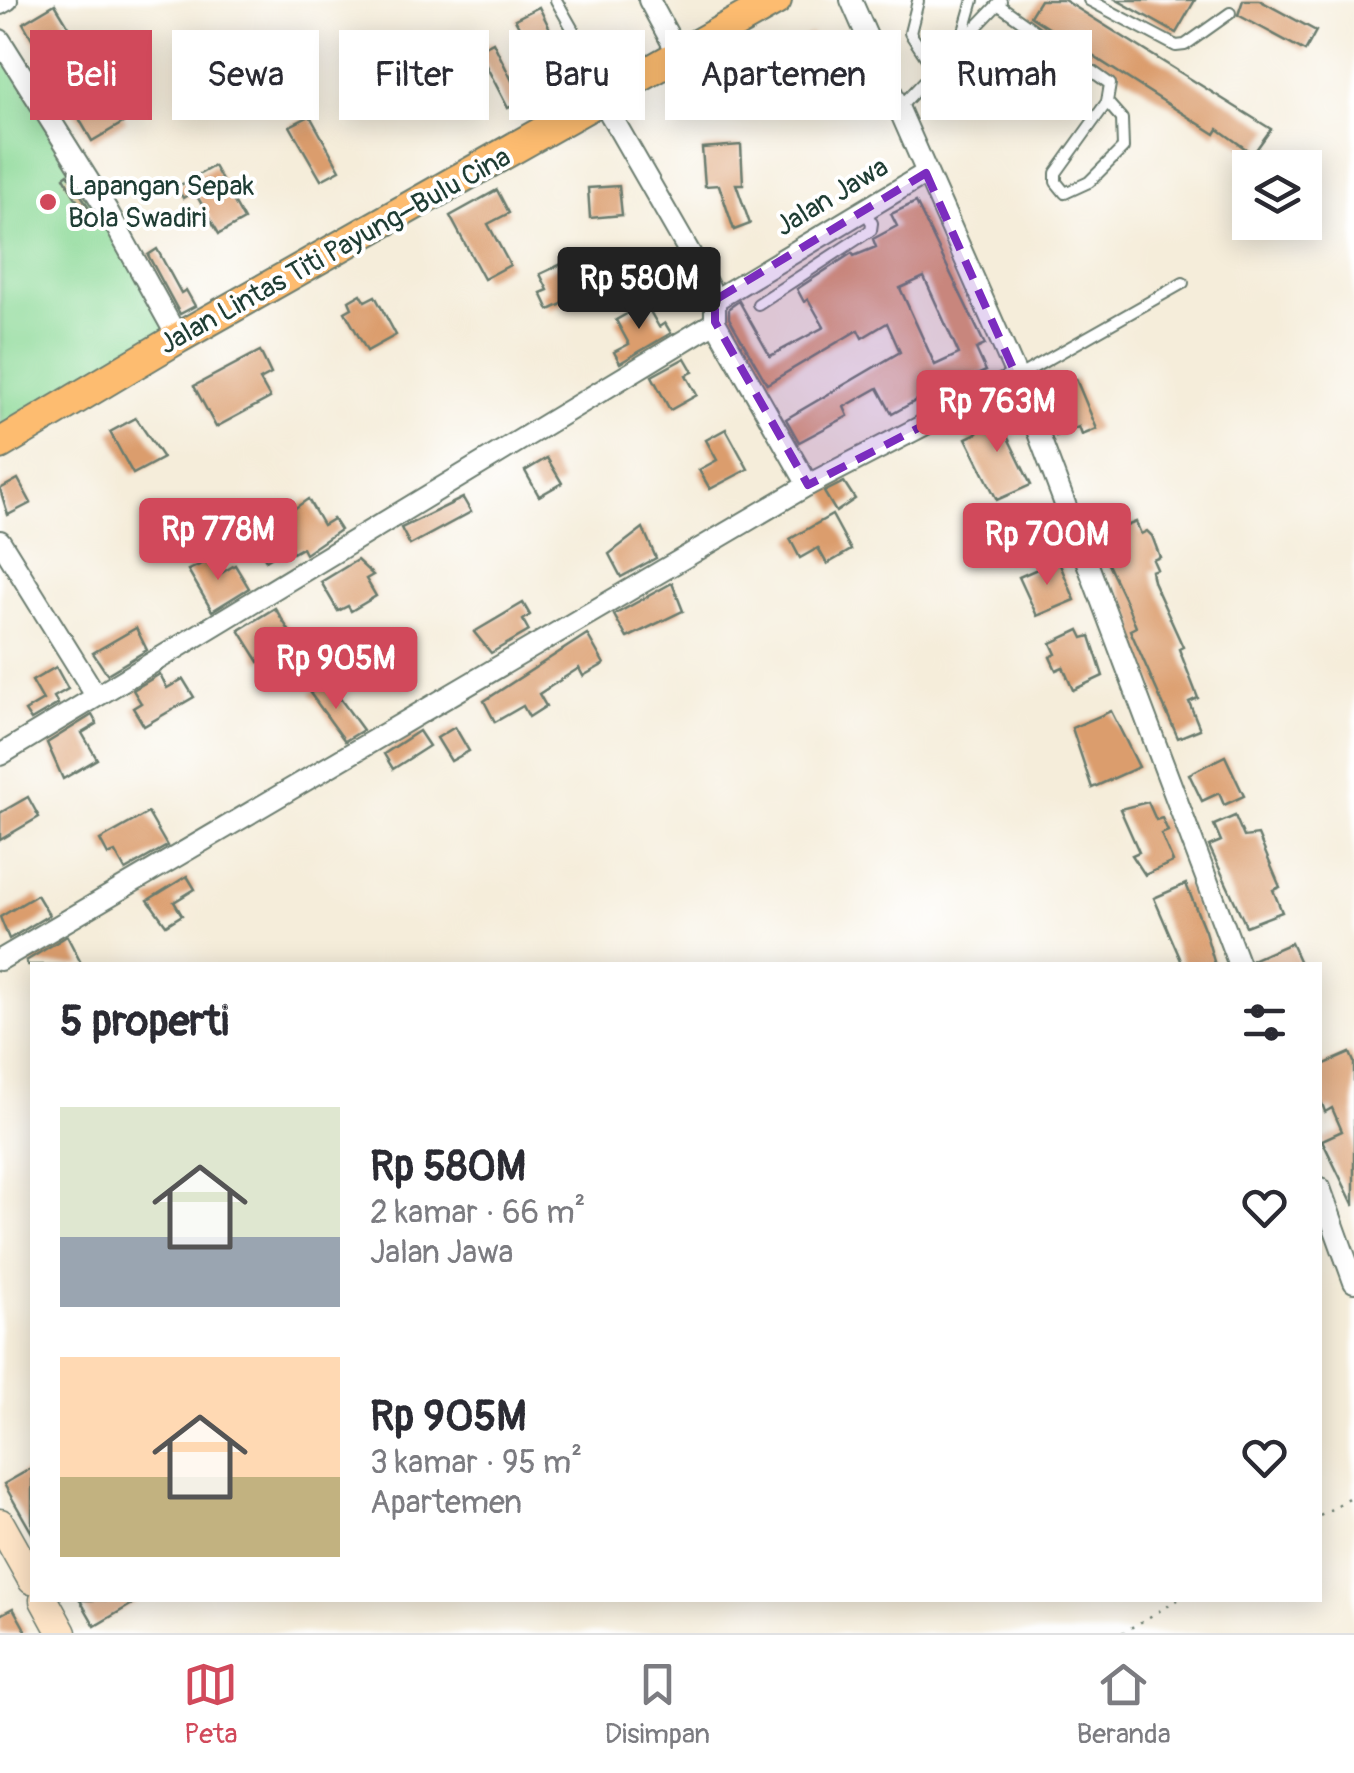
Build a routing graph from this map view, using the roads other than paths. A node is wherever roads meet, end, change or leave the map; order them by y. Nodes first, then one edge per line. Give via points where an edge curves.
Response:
1 (7, 0) edge
2 (556, 0) edge
3 (649, 0) edge
4 (776, 0) edge
5 (852, 0) edge
6 (973, 0) edge
7 (1089, 0) edge
8 (918, 1) edge
9 (1000, 3) edge
10 (0, 4) edge
11 (1230, 13) dead end
12 (571, 30) edge
13 (665, 30) edge
14 (722, 30) edge
15 (865, 30) edge
16 (964, 30) edge
17 (974, 30) edge
18 (921, 50) edge
19 (4, 55) edge
20 (921, 85) edge
21 (1108, 102) junction
22 (901, 106) edge
23 (901, 116) edge
24 (567, 120) edge
25 (618, 120) edge
26 (926, 173) junction
27 (862, 208) junction
28 (702, 274) junction
29 (1183, 284) dead end
30 (644, 298) dead end
31 (714, 300) junction
32 (758, 304) dead end
33 (716, 322) junction
34 (178, 338) junction
35 (1017, 377) junction
36 (0, 444) edge
37 (808, 484) junction
38 (0, 540) edge
39 (94, 694) junction
40 (0, 754) edge
41 (0, 960) edge
42 (1238, 962) edge
43 (1322, 1194) edge
44 (1354, 1282) edge
45 (0, 1523) edge
46 (30, 1576) edge
47 (45, 1602) edge
48 (62, 1633) edge

1 - 10 street
2 - 12 lane
3 - 13 street
4 - 14 main road, Jalan Lintas Titi Payung–Bulu Cina
5 - 15 street
6 - 16 lane
7 - 11 lane via 1176,46
8 - 18 lane via 910,34
9 - 17 lane
9 - 21 lane via 1107,80
19 - 34 street via 107,210
20 - 22 lane
21 - 21 lane via 1056,173 1065,193 1108,166 1122,148 1122,119
23 - 26 street
24 - 34 main road, Jalan Lintas Titi Payung–Bulu Cina
25 - 28 street
26 - 27 street, Jalan Jawa
26 - 35 street
27 - 31 street, Jalan Jawa
27 - 32 lane via 871,230
28 - 30 lane
28 - 31 street
29 - 35 lane
31 - 33 street
33 - 37 street
33 - 39 street
34 - 36 main road, Jalan Lintas Titi Payung–Bulu Cina
35 - 37 street
35 - 42 street
37 - 41 street
38 - 39 street
39 - 40 street
43 - 44 street
45 - 46 street
47 - 48 street

